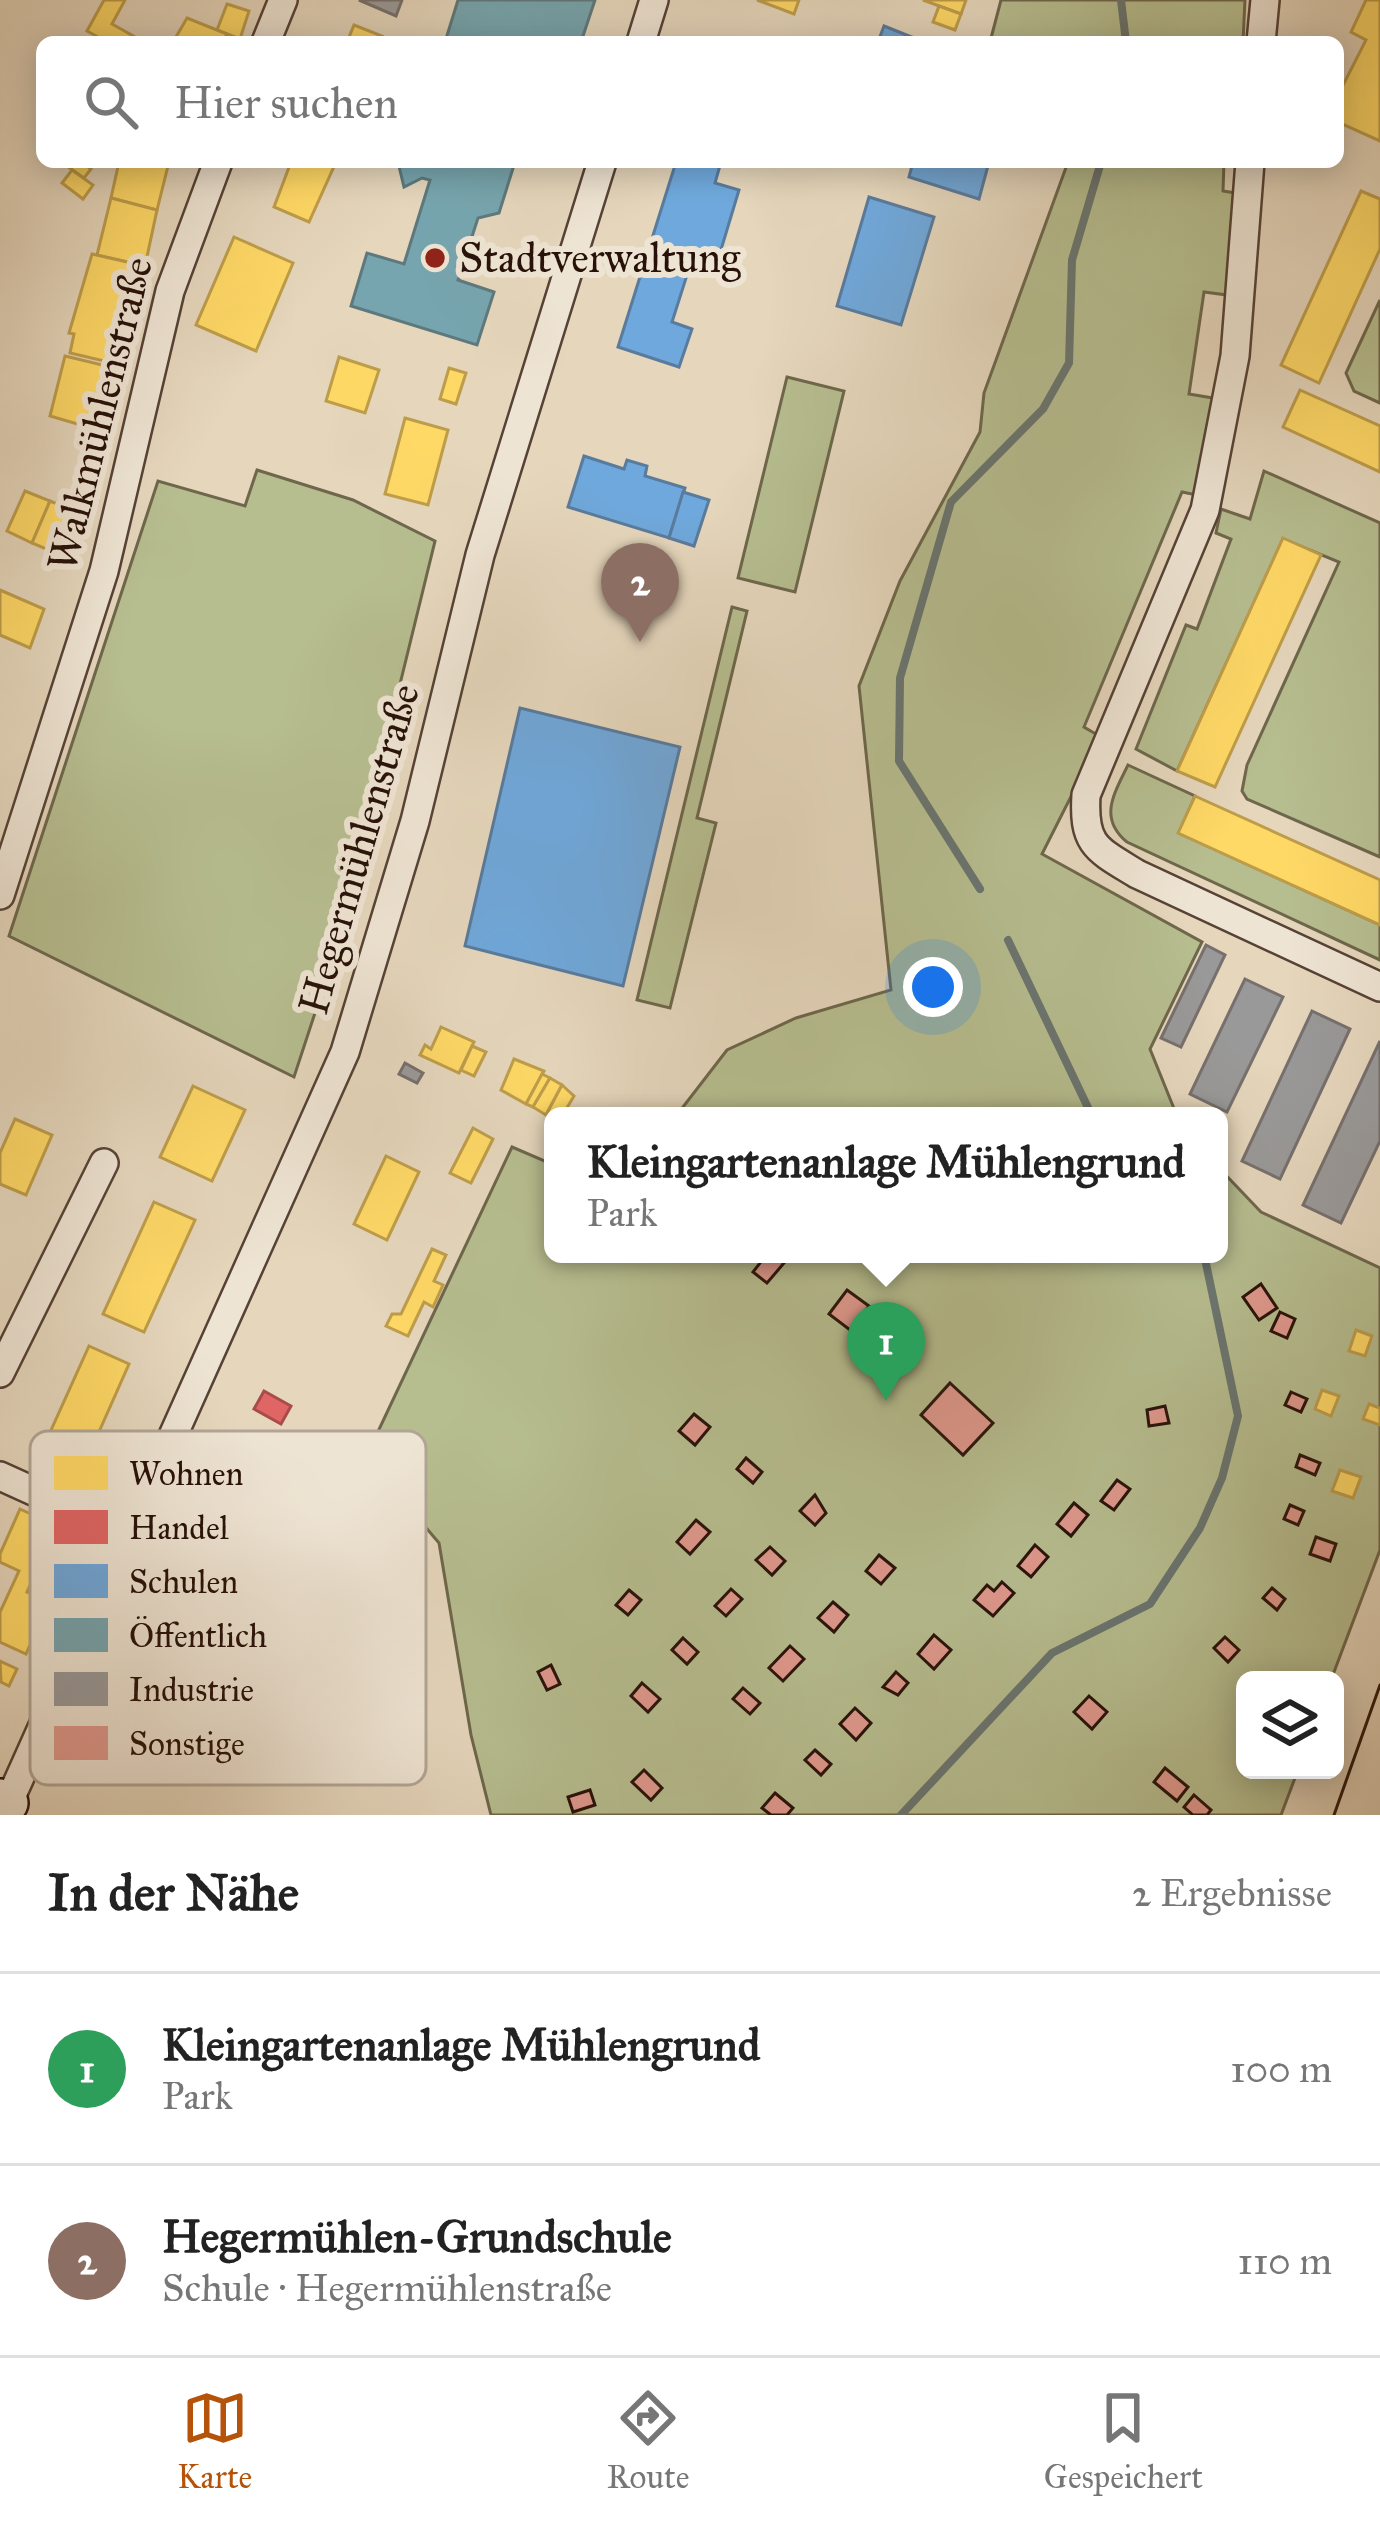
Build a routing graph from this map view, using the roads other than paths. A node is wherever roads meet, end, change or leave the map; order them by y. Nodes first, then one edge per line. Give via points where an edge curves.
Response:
1 (284, 0) edge
2 (654, 0) edge
3 (1265, 0) edge
4 (269, 36) edge
5 (643, 36) edge
6 (1262, 36) edge
7 (216, 168) edge
8 (600, 168) edge
9 (1250, 168) edge
10 (0, 895) edge
11 (1380, 987) edge
12 (104, 1163) dead end
13 (0, 1373) edge
14 (173, 1431) edge
15 (0, 1476) edge
16 (30, 1490) edge
17 (30, 1748) edge
18 (4, 1806) edge

1 - 4 street
2 - 5 street
3 - 6 street
7 - 10 street, Walkmühlenstraße via 170,291 104,571
8 - 14 street, Hegermühlenstraße via 480,555 373,974 336,1077
9 - 11 street via 1234,356 1205,510 1086,795 1084,830 1136,874
12 - 13 street
15 - 16 street
17 - 18 street, Hegermühlenstraße

